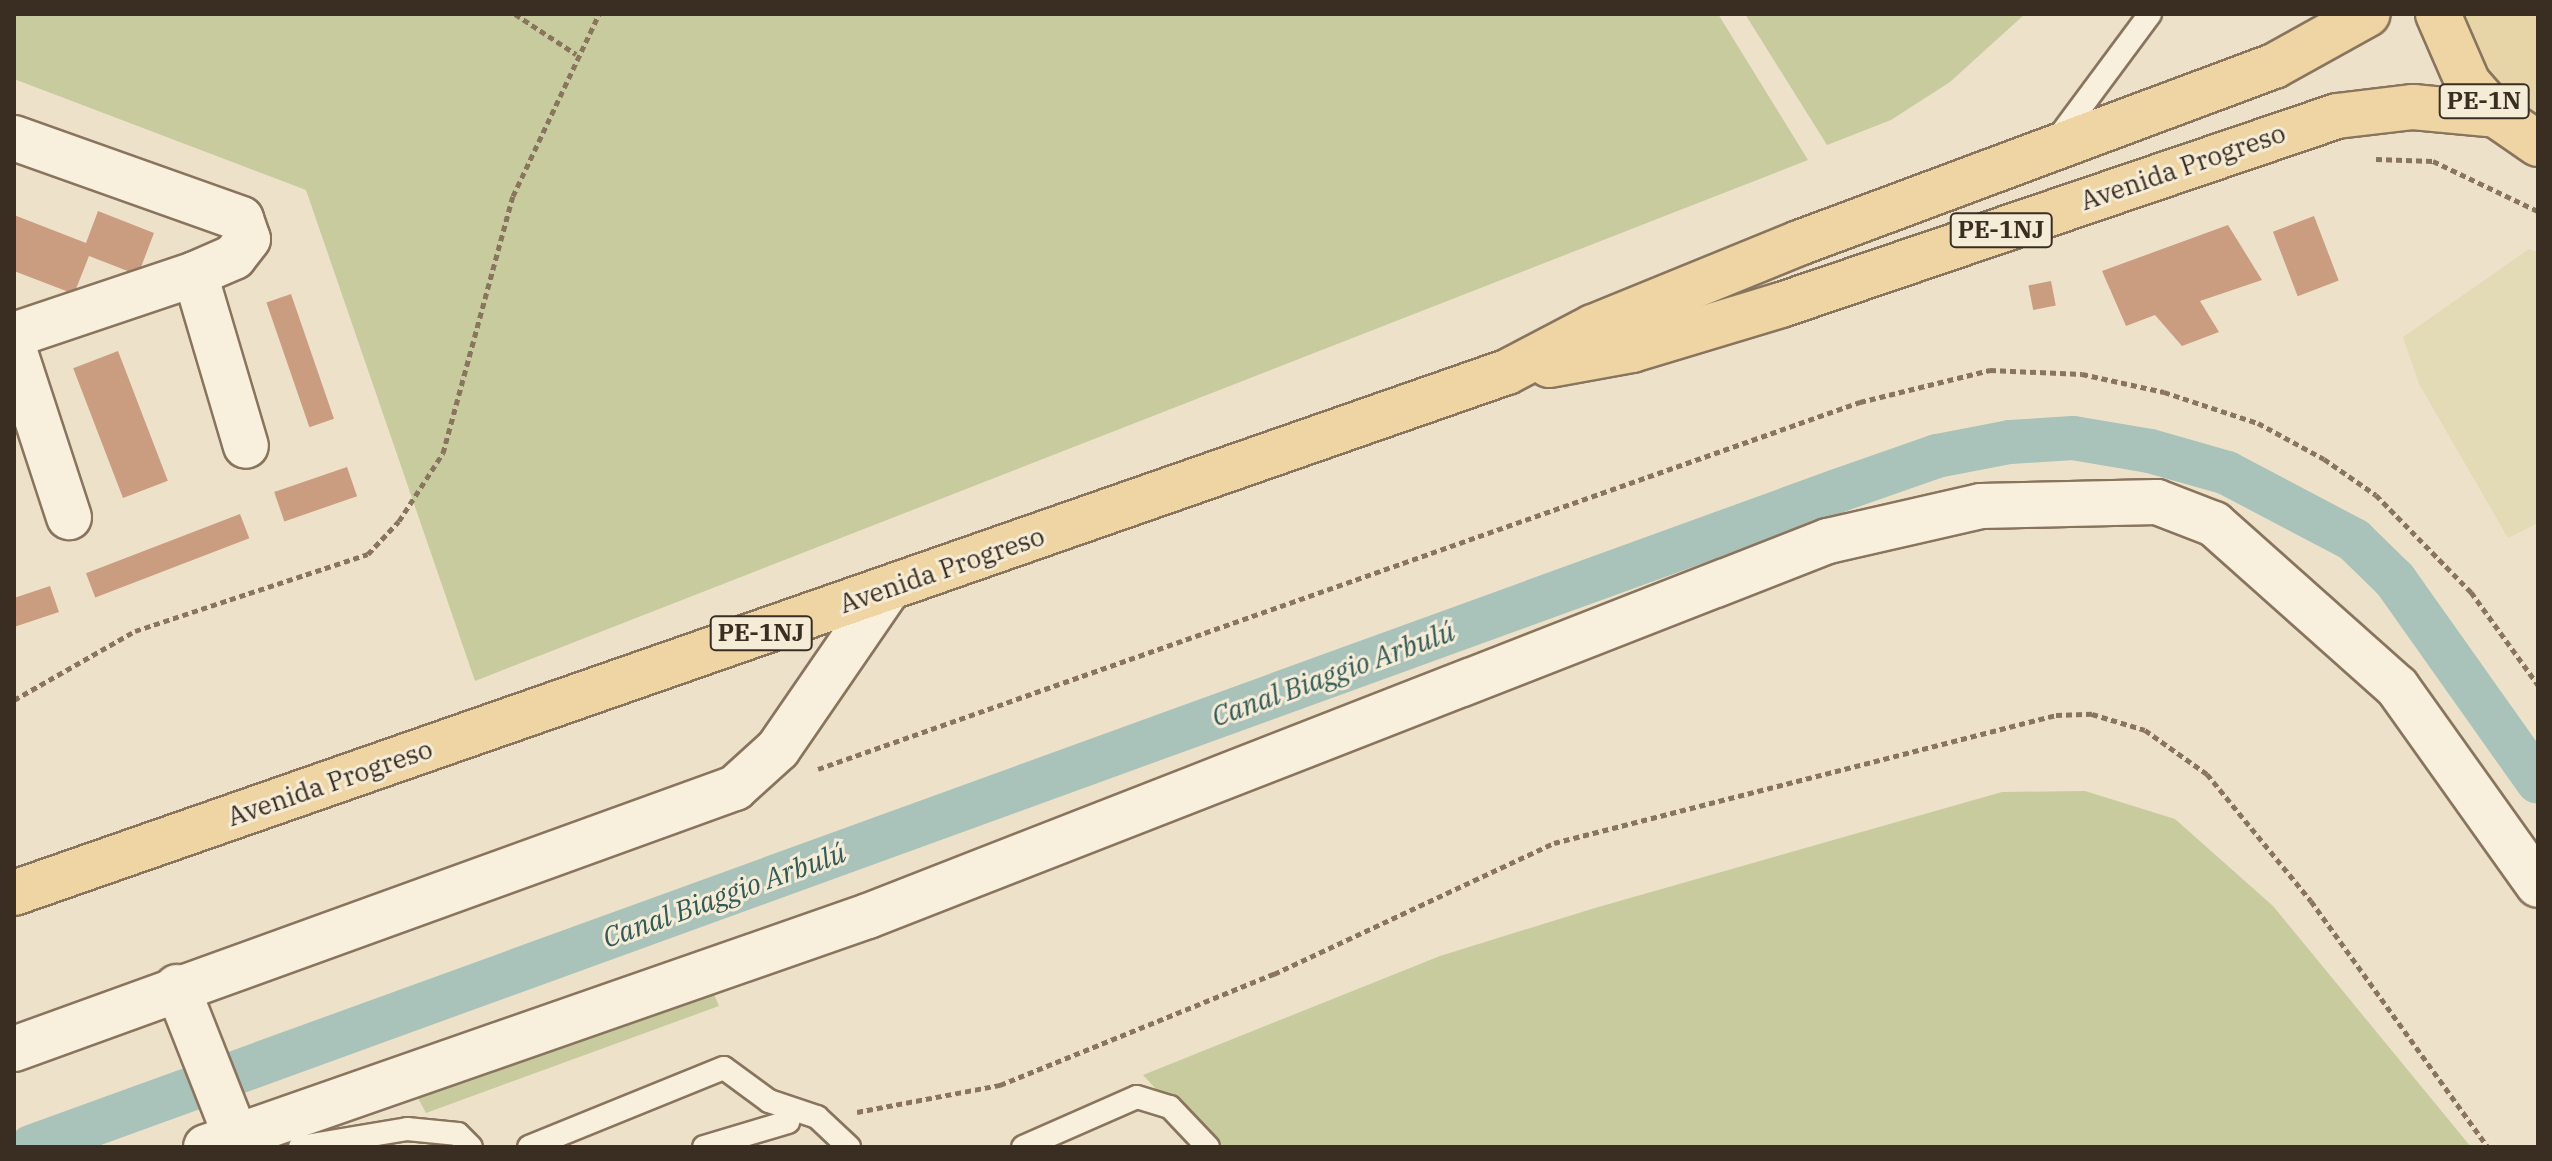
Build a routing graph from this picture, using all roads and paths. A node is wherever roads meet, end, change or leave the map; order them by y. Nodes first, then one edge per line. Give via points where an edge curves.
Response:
1 (515, 14) edge
2 (599, 14) edge
3 (2150, 14) edge
4 (2368, 14) edge
5 (2438, 14) edge
6 (576, 54) junction
7 (2496, 115) junction
8 (14, 138) edge
9 (2538, 144) edge
10 (2048, 150) junction
11 (2365, 159) dead end
12 (2538, 211) edge
13 (195, 274) junction
14 (14, 335) edge
15 (14, 349) edge
16 (1507, 372) junction
17 (246, 446) dead end
18 (69, 517) dead end
19 (888, 589) junction
20 (2538, 685) edge
21 (14, 700) edge
22 (809, 771) dead end
23 (2538, 885) edge
24 (14, 893) edge
25 (177, 987) junction
26 (14, 1049) edge
27 (817, 1117) junction
28 (788, 1122) dead end
29 (233, 1144) edge
30 (1031, 1146) edge
31 (300, 1147) edge
32 (471, 1147) edge
33 (529, 1147) edge
34 (704, 1147) edge
35 (849, 1147) edge
36 (1208, 1147) edge
37 (2488, 1147) edge

1 - 6 path
2 - 6 path
3 - 10 lane
4 - 10 main road, Avenida Progreso / PE-1NJ via 2274,66
5 - 7 main road, PE-1N via 2468,83
6 - 21 path via 494,251 443,453 399,521 368,554 135,631
7 - 9 main road, PE-1N
7 - 16 main road, Avenida Progreso / PE-1NJ via 2413,107 2337,116 1781,305 1632,350
8 - 13 street via 241,219 248,239 234,257
10 - 16 main road, Avenida Progreso / PE-1NJ via 1607,321
11 - 12 path via 2433,161
13 - 14 street
13 - 17 street
15 - 18 street
16 - 19 main road, Avenida Progreso / PE-1NJ
19 - 24 main road, Avenida Progreso / PE-1NJ
19 - 25 street via 778,749 735,788
20 - 22 path via 2471,592 2376,495 2324,459 2258,423 2164,392 2082,374 1990,370 1860,402
23 - 29 street via 2397,687 2214,524 2157,502 1981,506 1828,541 868,916
25 - 26 street
25 - 29 street
27 - 33 lane via 769,1101 724,1068
27 - 35 lane
27 - 37 path via 1000,1085 1274,974 1554,843 2056,715 2092,714 2145,730 2207,774 2311,901
28 - 34 lane
30 - 36 lane via 1137,1097 1170,1107
31 - 32 lane via 407,1129 458,1134

